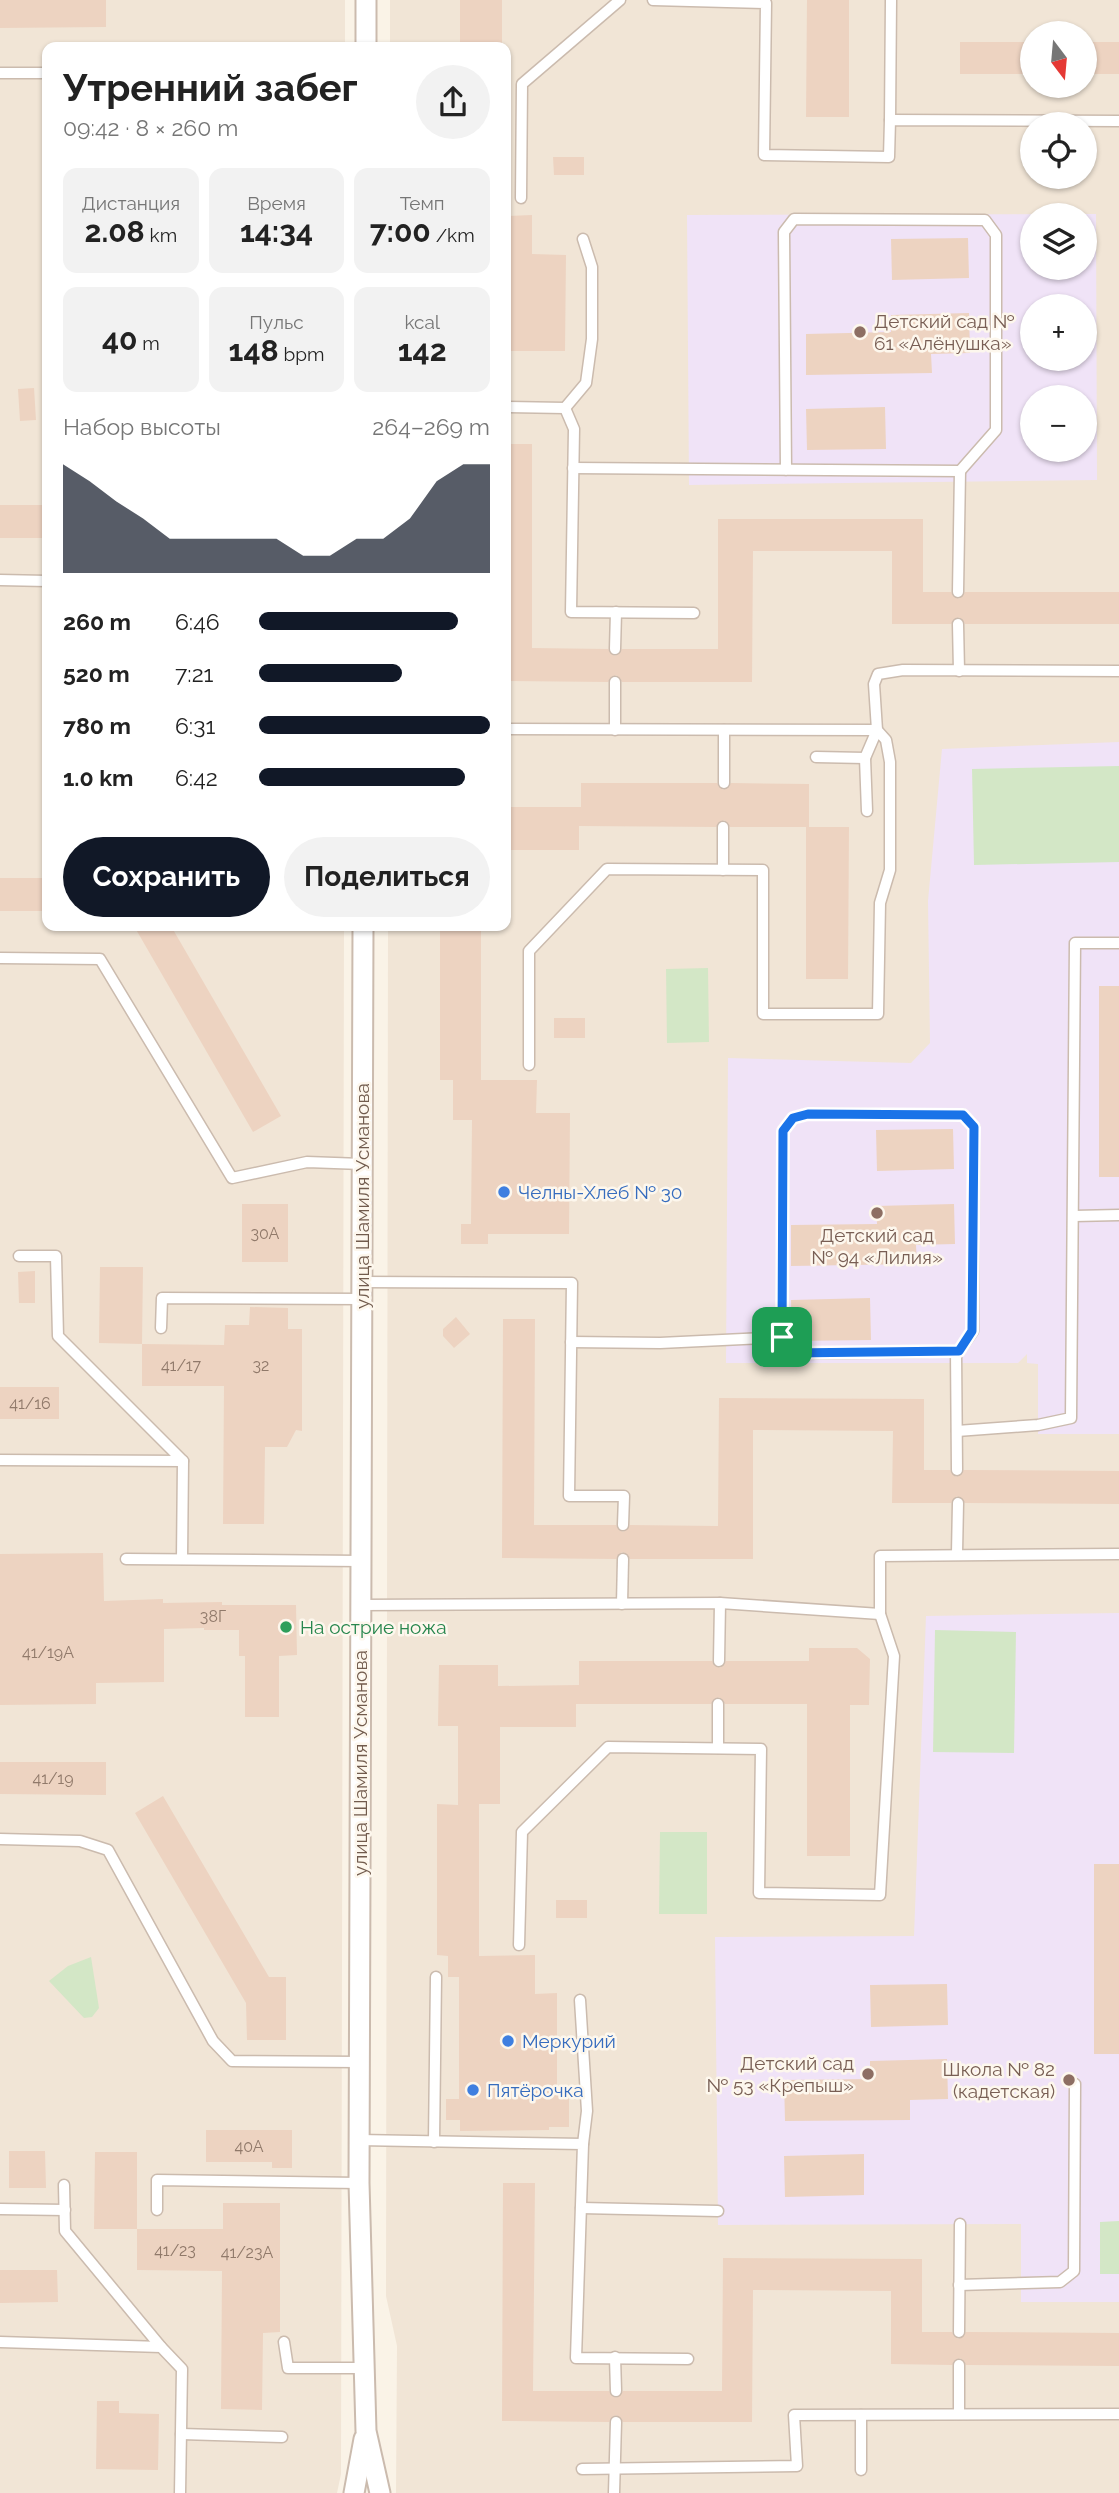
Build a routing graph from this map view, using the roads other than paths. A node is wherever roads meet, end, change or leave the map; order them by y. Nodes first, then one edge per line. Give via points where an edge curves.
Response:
1 (366, 0) edge
2 (620, 0) edge
3 (653, 0) edge
4 (891, 0) edge
5 (723, 1) edge
6 (366, 42) edge
7 (0, 73) edge
8 (42, 73) edge
9 (890, 120) junction
10 (1119, 121) edge
11 (521, 198) dead end
12 (583, 239) dead end
13 (511, 407) edge
14 (565, 408) junction
15 (573, 468) junction
16 (786, 470) junction
17 (961, 471) junction
18 (0, 580) edge
19 (42, 581) edge
20 (958, 592) dead end
21 (616, 612) junction
22 (694, 613) dead end
23 (958, 624) dead end
24 (615, 649) dead end
25 (960, 671) junction
26 (1119, 671) edge
27 (615, 682) dead end
28 (511, 729) edge
29 (615, 730) junction
30 (724, 730) junction
31 (877, 730) junction
32 (816, 757) dead end
33 (865, 758) junction
34 (724, 783) dead end
35 (867, 811) dead end
36 (723, 827) dead end
37 (723, 870) junction
38 (363, 931) edge
39 (1119, 943) edge
40 (0, 958) edge
41 (529, 1065) dead end
42 (362, 1164) junction
43 (1119, 1215) edge
44 (1074, 1216) junction
45 (19, 1256) dead end
46 (362, 1291) junction
47 (161, 1328) dead end
48 (782, 1337) junction
49 (571, 1342) junction
50 (956, 1351) junction
51 (957, 1431) junction
52 (0, 1460) edge
53 (183, 1461) junction
54 (957, 1470) dead end
55 (958, 1503) dead end
56 (623, 1525) dead end
57 (957, 1553) junction
58 (1119, 1554) edge
59 (127, 1559) dead end
60 (182, 1559) junction
61 (623, 1559) dead end
62 (361, 1561) junction
63 (720, 1603) junction
64 (622, 1604) junction
65 (361, 1605) junction
66 (880, 1614) junction
67 (719, 1661) dead end
68 (718, 1704) dead end
69 (718, 1748) junction
70 (0, 1839) edge
71 (519, 1945) dead end
72 (436, 1977) dead end
73 (580, 2000) dead end
74 (360, 2062) junction
75 (1075, 2084) dead end
76 (359, 2140) junction
77 (434, 2142) junction
78 (583, 2144) junction
79 (359, 2183) junction
80 (64, 2185) dead end
81 (581, 2208) junction
82 (0, 2209) edge
83 (65, 2210) junction
84 (157, 2210) dead end
85 (718, 2211) dead end
86 (960, 2224) dead end
87 (959, 2285) junction
88 (958, 2332) dead end
89 (0, 2342) edge
90 (284, 2342) dead end
91 (161, 2347) junction
92 (615, 2357) junction
93 (688, 2359) dead end
94 (959, 2364) dead end
95 (364, 2368) junction
96 (616, 2391) dead end
97 (959, 2414) junction
98 (1119, 2414) edge
99 (861, 2415) junction
100 (616, 2422) dead end
101 (366, 2431) junction
102 (181, 2434) junction
103 (282, 2437) dead end
104 (614, 2468) junction
105 (582, 2469) dead end
106 (861, 2470) dead end
107 (180, 2493) edge
108 (355, 2493) edge
109 (380, 2493) edge
110 (614, 2493) edge

1 - 6 street
2 - 11 lane via 522,84
3 - 5 lane
4 - 9 lane
5 - 9 lane via 766,3 764,155 889,157
7 - 8 lane
9 - 10 lane
12 - 14 lane via 592,267 593,339 586,383
13 - 14 lane
14 - 15 lane via 574,429
15 - 16 lane
15 - 21 lane via 571,612
16 - 17 lane
16 - 17 lane via 784,232 794,219 985,220 996,234 996,430
17 - 20 lane
18 - 19 lane
21 - 22 lane
21 - 24 lane
23 - 25 lane
25 - 26 lane
25 - 31 lane via 878,674 874,684
27 - 29 lane
28 - 29 lane
29 - 30 lane
30 - 31 lane
30 - 34 lane
31 - 33 lane
31 - 37 lane via 886,740 890,762 890,870 880,902 878,1014 763,1014 763,870
32 - 33 lane
33 - 35 lane
36 - 37 lane
37 - 41 lane via 607,869 529,951
38 - 42 street, улица Шамиля Усманова
39 - 44 lane via 1075,943
40 - 42 lane via 100,959 232,1178 307,1163
42 - 46 street, улица Шамиля Усманова
43 - 44 lane
44 - 51 lane via 1071,1418
45 - 53 lane via 56,1256 58,1336
46 - 47 lane via 162,1298
46 - 49 lane via 572,1283
46 - 62 street, улица Шамиля Усманова
48 - 49 lane
48 - 50 lane via 789,1353
48 - 50 lane via 783,1131 793,1118 808,1114 963,1115 974,1127 972,1331
49 - 56 lane via 569,1496 624,1496
50 - 51 lane
51 - 54 lane
52 - 53 lane
53 - 60 lane
55 - 57 lane
57 - 58 lane
57 - 66 lane via 880,1556
59 - 60 lane
60 - 62 lane
61 - 64 lane
62 - 65 street, улица Шамиля Усманова
63 - 64 lane
63 - 66 lane
63 - 67 lane
64 - 65 lane
65 - 74 street, улица Шамиля Усманова
66 - 69 lane via 894,1656 880,1895 759,1893 761,1749
68 - 69 lane
69 - 71 lane via 608,1747 531,1823 522,1832
70 - 74 lane via 80,1841 108,1850 213,2041 232,2062
72 - 77 lane
73 - 78 lane via 587,2111
74 - 76 street, улица Шамиля Усманова
75 - 87 lane via 1074,2271 1060,2283
76 - 77 lane
76 - 79 street, улица Шамиля Усманова
77 - 78 lane
78 - 81 lane
79 - 84 lane via 157,2179
79 - 95 street, улица Шамиля Усманова
80 - 83 lane
81 - 85 lane
81 - 92 lane via 576,2358
82 - 83 lane
83 - 91 lane via 65,2231
86 - 87 lane
87 - 88 lane
89 - 91 lane
90 - 95 lane via 288,2368
91 - 102 lane via 182,2370
92 - 93 lane
92 - 96 lane
94 - 97 lane
95 - 101 street, улица Шамиля Усманова
97 - 98 lane
97 - 99 lane
99 - 104 lane via 794,2415 797,2466
99 - 106 lane
100 - 104 lane
101 - 108 street, улица Шамиля Усманова
101 - 109 street, улица Шамиля Усманова
102 - 103 lane
102 - 107 lane
104 - 105 lane
104 - 110 lane

